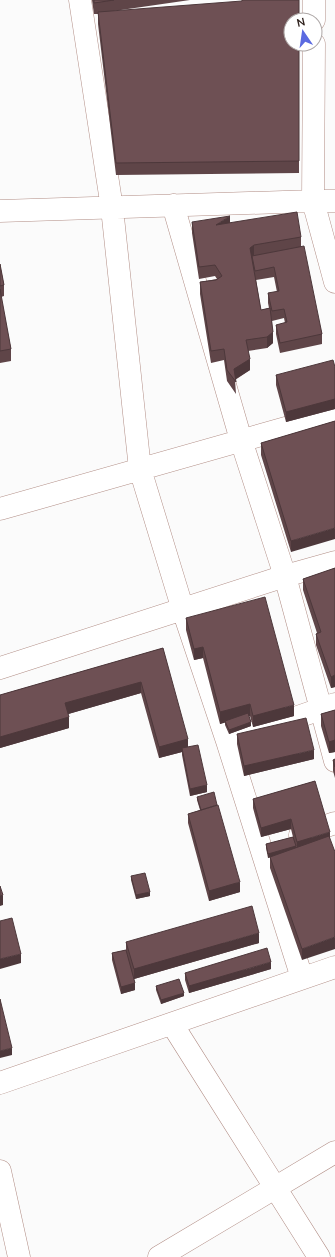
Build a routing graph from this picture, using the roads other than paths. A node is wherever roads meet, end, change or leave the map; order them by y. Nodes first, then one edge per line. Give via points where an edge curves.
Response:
1 (80, 0) edge
2 (314, 0) edge
3 (314, 12) edge
4 (314, 52) edge
5 (313, 200) junction
6 (335, 201) edge
7 (174, 205) junction
8 (112, 208) junction
9 (0, 211) edge
10 (335, 282) edge
11 (335, 414) edge
12 (241, 440) junction
13 (140, 469) junction
14 (0, 509) edge
15 (335, 562) edge
16 (285, 576) junction
17 (182, 610) junction
18 (0, 668) edge
19 (328, 706) edge
20 (227, 741) junction
21 (335, 761) edge
22 (335, 823) edge
23 (274, 844) junction
24 (335, 967) edge
25 (302, 978) junction
26 (172, 1024) junction
27 (0, 1083) edge
28 (335, 1152) edge
29 (0, 1171) edge
30 (275, 1188) junction
31 (19, 1257) edge
32 (159, 1257) edge
33 (319, 1257) edge

1 - 8 street via 91,21
2 - 3 street
4 - 5 street
5 - 6 street
5 - 7 street
5 - 10 street
7 - 8 street
7 - 12 street
8 - 9 street
8 - 13 street
11 - 12 street
12 - 13 street
12 - 16 street
13 - 14 street
13 - 17 street
15 - 16 street
16 - 17 street
16 - 19 street
17 - 18 street
17 - 20 street
19 - 20 street
19 - 21 street
20 - 23 street
22 - 23 street
23 - 25 street
24 - 25 street
25 - 26 street
26 - 27 street
26 - 30 street
28 - 30 street
29 - 31 street
30 - 32 street
30 - 33 street

